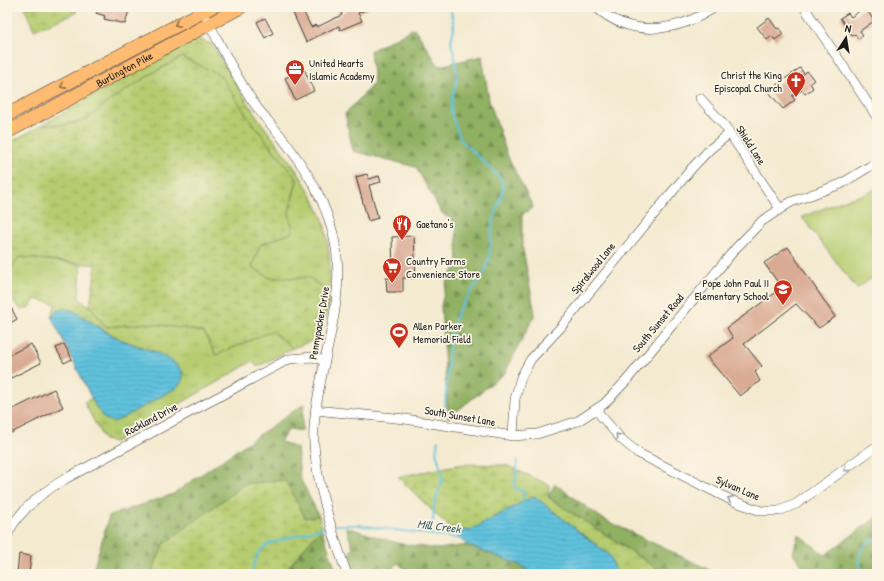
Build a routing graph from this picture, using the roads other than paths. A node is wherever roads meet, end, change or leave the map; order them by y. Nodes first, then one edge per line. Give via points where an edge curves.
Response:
1 (241, 7) edge
2 (596, 7) edge
3 (715, 7) edge
4 (804, 7) edge
5 (208, 10) edge
6 (209, 24) junction
7 (700, 98) dead end
8 (7, 115) edge
9 (877, 117) edge
10 (7, 132) edge
11 (729, 134) junction
12 (877, 162) edge
13 (780, 209) junction
14 (324, 361) junction
15 (315, 410) junction
16 (596, 410) junction
17 (513, 436) junction
18 (877, 446) edge
19 (7, 535) edge
20 (346, 574) edge

1 - 6 highway, Burlington Pike
2 - 3 street via 624,24 665,29 685,24
4 - 9 street
5 - 6 street, Pennypacker Drive
5 -> 8 highway, Burlington Pike
6 - 10 highway, Burlington Pike
6 - 14 street, Pennypacker Drive via 249,97 303,167 318,192 328,219 337,261 338,290
7 - 11 street, Shield Lane
11 - 13 street, Shield Lane
11 - 17 street, Spiralwood Lane via 692,168 561,327 530,359 521,377 515,399
12 - 13 street, South Sunset Road via 841,184 790,202
13 - 16 street, South Sunset Road via 745,238 626,380
14 - 15 street, Pennypacker Drive
14 - 19 street, Rockland Drive via 313,358 289,359 53,486 32,502 14,522
15 - 17 street, South Sunset Lane via 406,419
15 - 20 street, Pennypacker Drive via 314,442 318,472
16 - 17 street, South Sunset Lane via 578,421 559,428 537,434
18 -> 16 street, Sylvan Lane via 796,504 779,510 761,511 733,501 638,453 621,439

